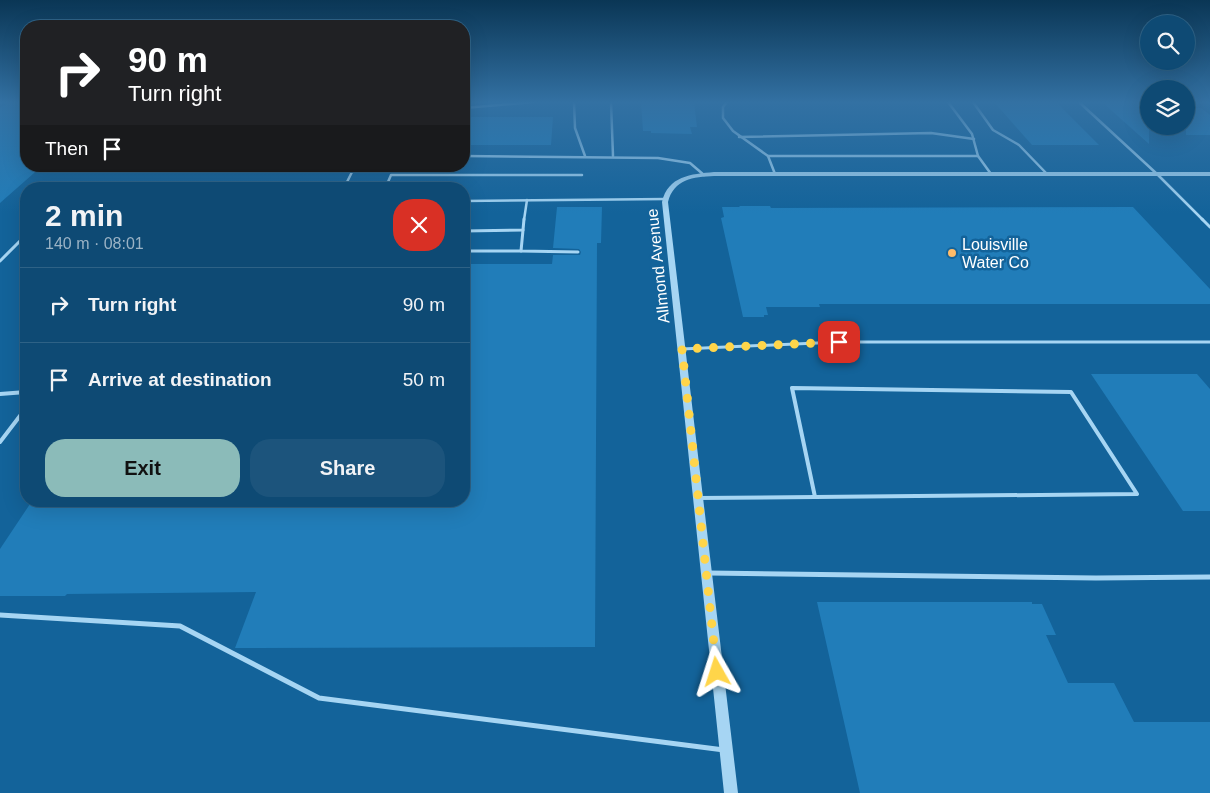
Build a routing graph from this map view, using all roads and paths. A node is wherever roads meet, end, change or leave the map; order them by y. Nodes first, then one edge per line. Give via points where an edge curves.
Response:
1 (579, 139) edge
2 (612, 139) edge
3 (743, 139) edge
4 (970, 139) edge
5 (1009, 139) edge
6 (1120, 139) edge
7 (974, 140) joint
8 (470, 156) edge
9 (585, 156) junction
10 (613, 156) junction
11 (768, 156) junction
12 (978, 156) junction
13 (775, 174) junction
14 (991, 174) junction
15 (1047, 174) junction
16 (1158, 174) junction
17 (1210, 174) edge
18 (582, 175) dead end
19 (704, 175) junction
20 (388, 182) edge
21 (666, 199) junction
22 (527, 200) junction
23 (470, 202) edge
24 (1210, 227) edge
25 (523, 230) junction
26 (470, 231) edge
27 (20, 241) edge
28 (470, 251) edge
29 (521, 251) junction
30 (578, 252) dead end
31 (0, 261) edge
32 (1210, 342) edge
33 (682, 349) junction
34 (20, 392) edge
35 (0, 394) edge
36 (20, 416) edge
37 (0, 442) edge
38 (698, 498) junction
39 (814, 498) junction
40 (706, 573) junction
41 (1210, 577) edge
42 (0, 615) edge
43 (726, 750) junction
44 (731, 793) edge

1 - 9 lane
2 - 10 lane
3 - 11 lane
4 - 7 lane
5 - 15 lane via 1019,145
6 - 16 lane
7 - 12 lane
8 - 9 lane
9 - 10 lane
10 - 19 lane via 690,163
11 - 12 lane
11 - 13 lane
12 - 14 lane
13 - 14 street, Allmond Avenue
13 - 19 street, Allmond Avenue
14 - 15 street, Allmond Avenue
15 - 16 street, Allmond Avenue
16 - 17 street, Allmond Avenue
16 - 24 lane
18 - 20 lane via 391,175
19 - 21 street, Allmond Avenue via 678,181 669,188
21 - 22 lane
21 - 33 street, Allmond Avenue
22 - 23 lane
22 - 25 lane
25 - 26 lane
25 - 29 lane
27 - 31 lane
28 - 29 lane
29 - 30 lane
32 - 33 lane via 839,342
33 - 38 street, Allmond Avenue
34 - 35 lane
36 - 37 lane
38 - 39 lane
38 - 40 street, Allmond Avenue
39 - 39 lane via 1107,494 1137,494 1071,392 792,388
40 - 41 lane
40 - 43 street, Allmond Avenue
42 - 43 lane via 180,626 319,698
43 - 44 street, Allmond Avenue

